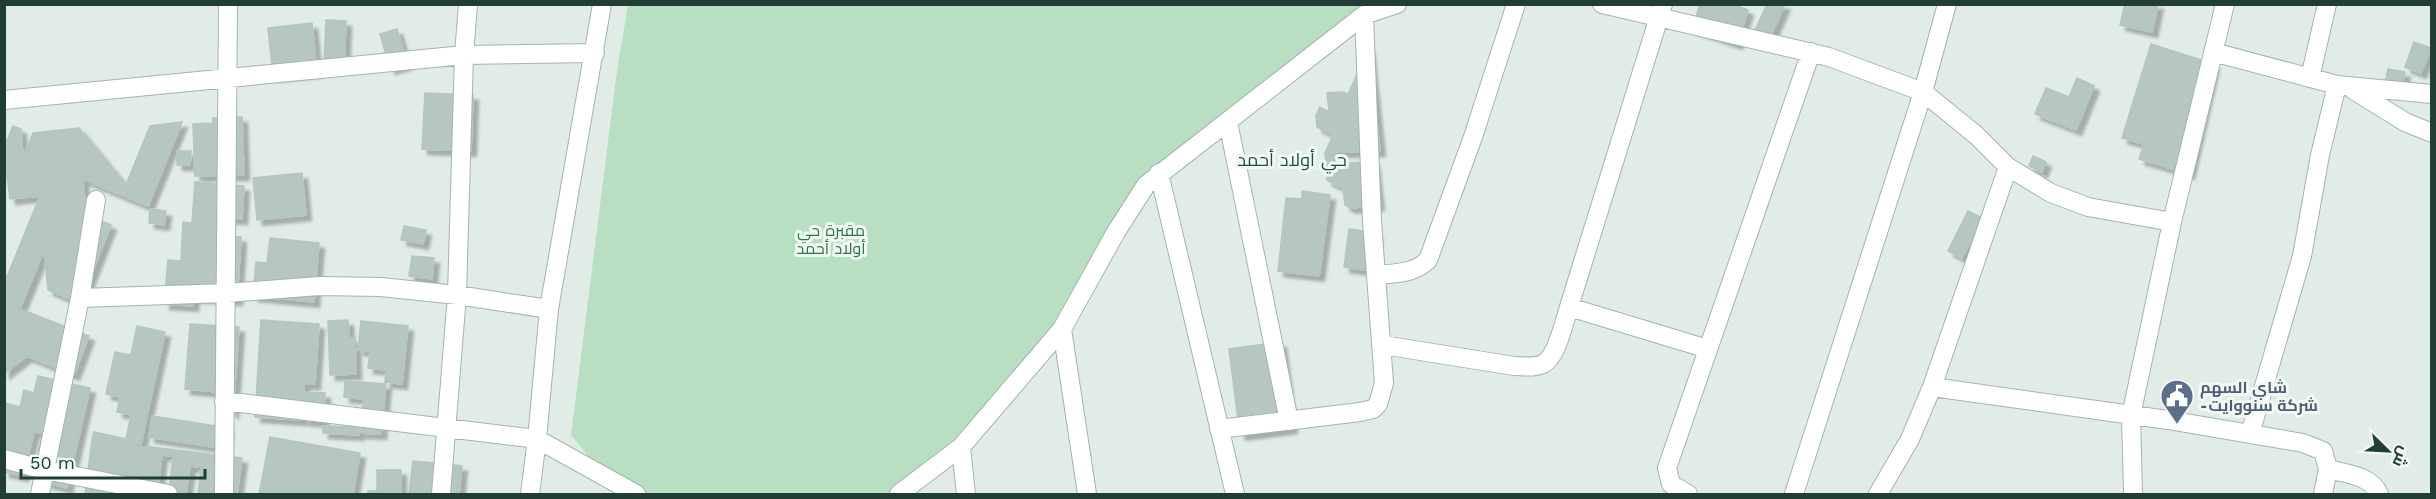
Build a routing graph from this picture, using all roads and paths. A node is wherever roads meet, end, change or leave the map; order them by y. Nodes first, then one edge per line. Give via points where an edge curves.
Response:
1 (228, 4) edge
2 (468, 4) edge
3 (602, 4) edge
4 (1397, 4) edge
5 (1516, 4) edge
6 (1602, 4) edge
7 (1947, 4) edge
8 (2225, 4) edge
9 (2327, 4) edge
10 (1661, 12) edge
11 (1364, 15) junction
12 (1811, 52) junction
13 (2213, 52) junction
14 (595, 53) junction
15 (464, 56) junction
16 (2310, 78) junction
17 (228, 79) junction
18 (2344, 86) junction
19 (1923, 92) junction
20 (2432, 94) edge
21 (4, 100) edge
22 (1228, 123) junction
23 (2432, 133) edge
24 (2008, 167) junction
25 (1159, 173) junction
26 (96, 200) dead end
27 (2172, 222) junction
28 (1377, 275) junction
29 (227, 293) junction
30 (457, 295) junction
31 (80, 298) junction
32 (1569, 307) junction
33 (549, 309) junction
34 (1062, 329) junction
35 (1383, 345) junction
36 (1708, 349) junction
37 (1932, 387) junction
38 (224, 401) junction
39 (2131, 416) junction
40 (1288, 421) junction
41 (446, 428) junction
42 (1219, 429) junction
43 (2250, 434) junction
44 (537, 439) junction
45 (961, 447) junction
46 (4, 459) edge
47 (2328, 469) junction
48 (45, 470) junction
49 (40, 495) edge
50 (168, 495) edge
51 (224, 495) edge
52 (441, 495) edge
53 (530, 495) edge
54 (636, 495) edge
55 (899, 495) edge
56 (966, 495) edge
57 (1087, 495) edge
58 (1234, 495) edge
59 (1688, 495) edge
60 (1794, 495) edge
61 (1878, 495) edge
62 (2133, 495) edge
63 (2323, 495) edge
64 (2379, 495) edge

1 - 17 street
2 - 15 street
3 - 14 street
4 - 11 street
5 - 28 street via 1466,159 1428,260 1410,272
6 - 10 street
7 - 19 street
8 - 13 street
9 - 16 street
10 - 12 street
10 - 32 street
11 - 22 street
11 - 28 street
12 - 19 street
12 - 36 street
13 - 16 street
13 - 27 street
14 - 15 street
14 - 33 street
15 - 17 street
15 - 30 street
16 - 18 street
17 - 21 street
17 - 29 street
18 - 20 street
18 - 23 street via 2405,122
18 - 43 street via 2320,155 2302,256
19 - 24 street
19 - 60 street
22 - 25 street
22 - 40 street
24 - 27 street via 2051,194 2088,207
24 - 37 street
25 - 34 street via 1132,204
25 - 42 street
26 - 31 street
27 - 39 street
28 - 35 street
29 - 30 street via 319,286 381,287
29 - 31 street
29 - 38 street
30 - 33 street
30 - 41 street
31 - 48 street
32 - 35 street via 1556,347 1545,363 1535,366
32 - 36 street
33 - 44 street
34 - 45 street
34 - 57 street
35 - 40 street via 1384,383 1373,409
36 - 59 street via 1667,468 1671,484
37 - 39 street
37 - 61 street via 1910,439
38 - 41 street
38 - 51 street
39 - 43 street
39 - 62 street
40 - 42 street
41 - 44 street
41 - 52 street
42 - 58 street
43 - 47 street via 2303,442 2323,451
44 - 53 street
44 - 54 street
45 - 55 street
45 - 56 street
46 - 48 street
47 - 63 street
47 - 64 street via 2364,479 2375,486
48 - 49 street
48 - 50 street

